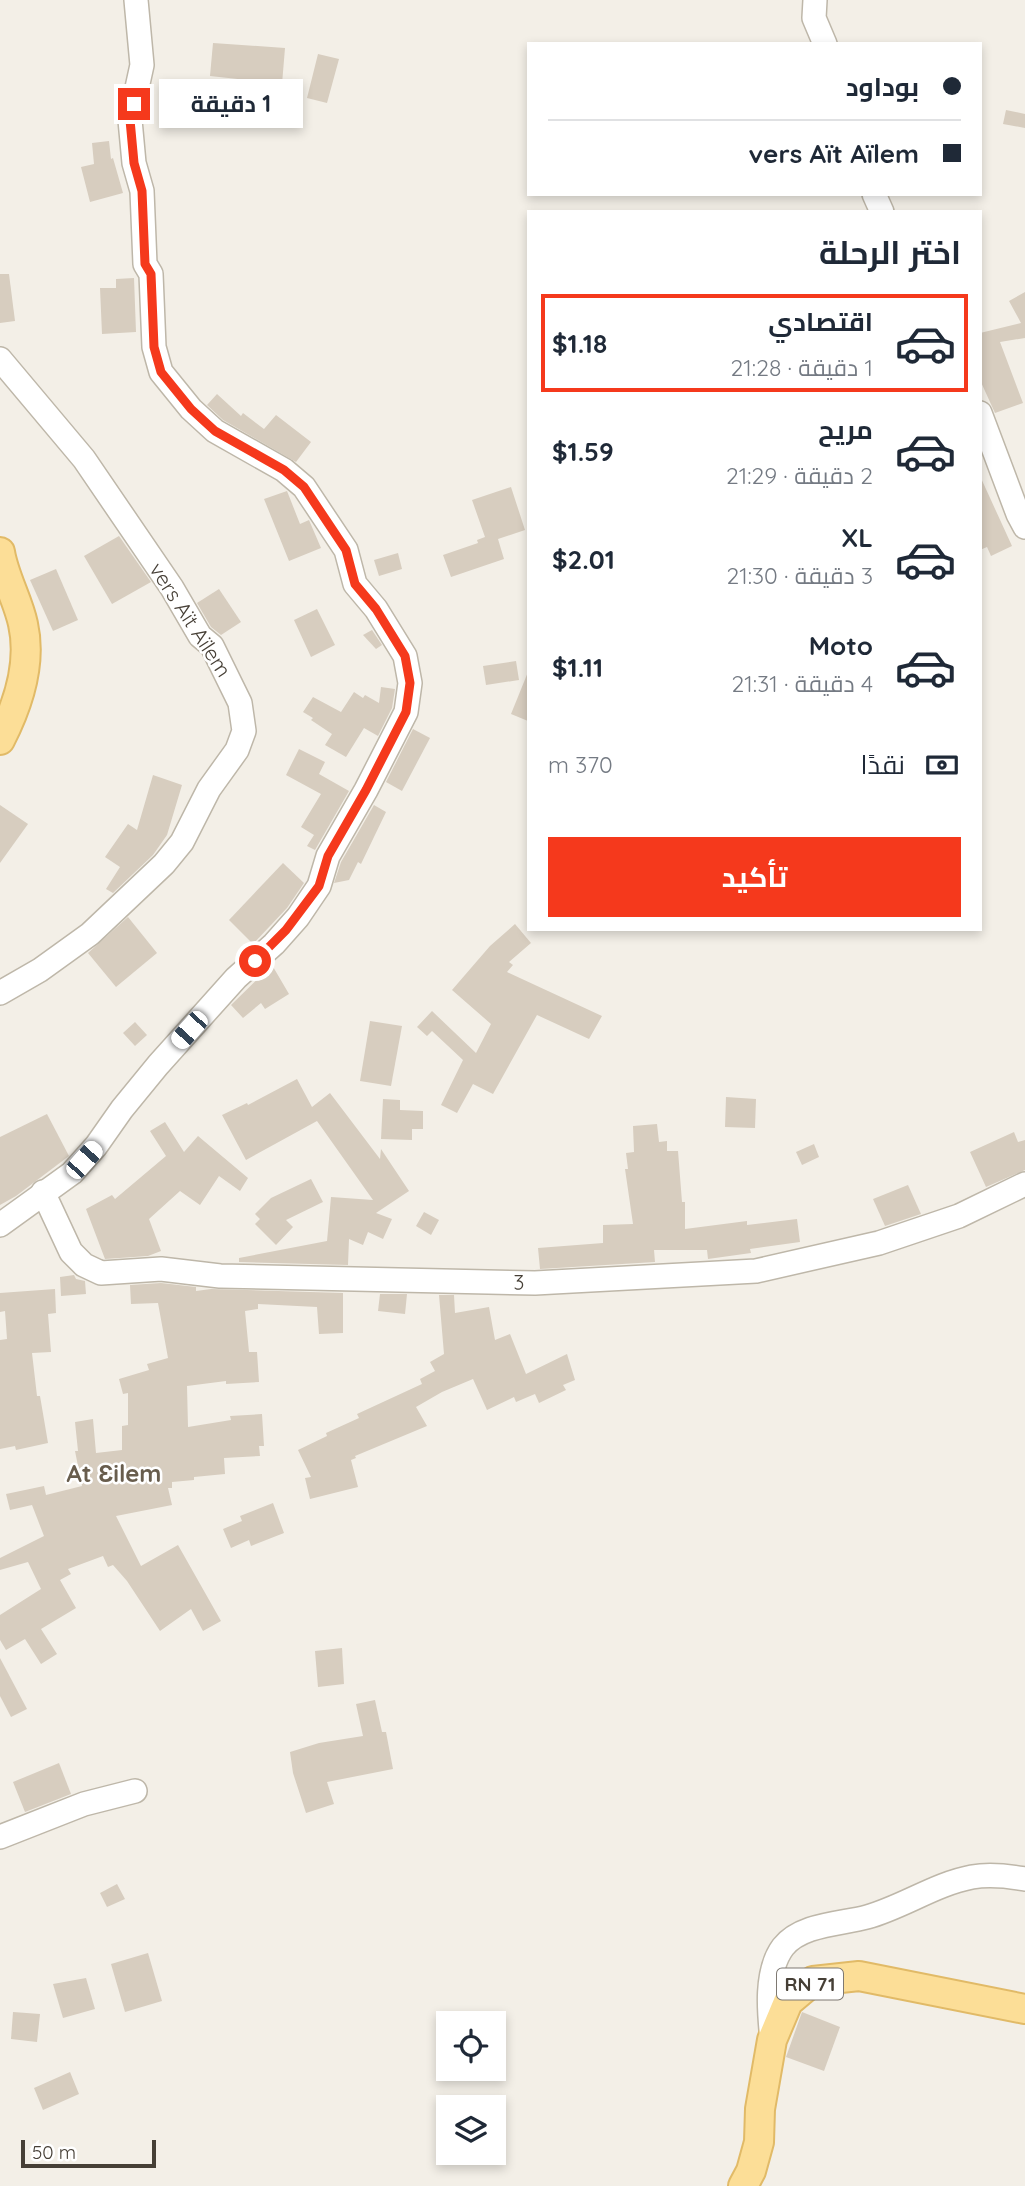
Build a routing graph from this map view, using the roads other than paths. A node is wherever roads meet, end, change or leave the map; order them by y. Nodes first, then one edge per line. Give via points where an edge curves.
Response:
1 (136, 0) edge
2 (815, 0) edge
3 (824, 42) edge
4 (0, 359) edge
5 (982, 418) edge
6 (1025, 527) edge
7 (0, 552) edge
8 (0, 740) edge
9 (0, 993) edge
10 (1025, 1184) edge
11 (43, 1192) junction
12 (0, 1225) edge
13 (135, 1791) dead end
14 (0, 1837) edge
15 (1025, 1879) edge
16 (1025, 2010) edge
17 (772, 2040) junction
18 (743, 2186) edge

1 - 11 street via 142,65 130,120 142,191 145,264 151,274 154,347 161,372 215,431 284,470 304,487 346,550 355,584 405,656 410,683 406,712 328,856 319,886 298,916 158,1065 72,1173
2 - 3 street via 814,18
4 - 9 street, vers Aït Aïlem via 84,459 200,636 212,646 240,703 244,731 182,842 164,864 90,934
5 - 6 street
7 - 8 main road via 23,623 26,650 22,684
10 - 11 street, 3 via 959,1216 879,1243 756,1271 535,1283 220,1276 161,1269 101,1273 71,1252
11 - 12 street
13 - 14 street via 84,1804
15 - 17 street via 972,1877 875,1914 795,1936 778,1957 769,1993
16 - 17 main road, RN 71 via 859,1976 834,1978 813,1981 796,1994 782,2012
17 - 18 main road, RN 71 via 759,2141

